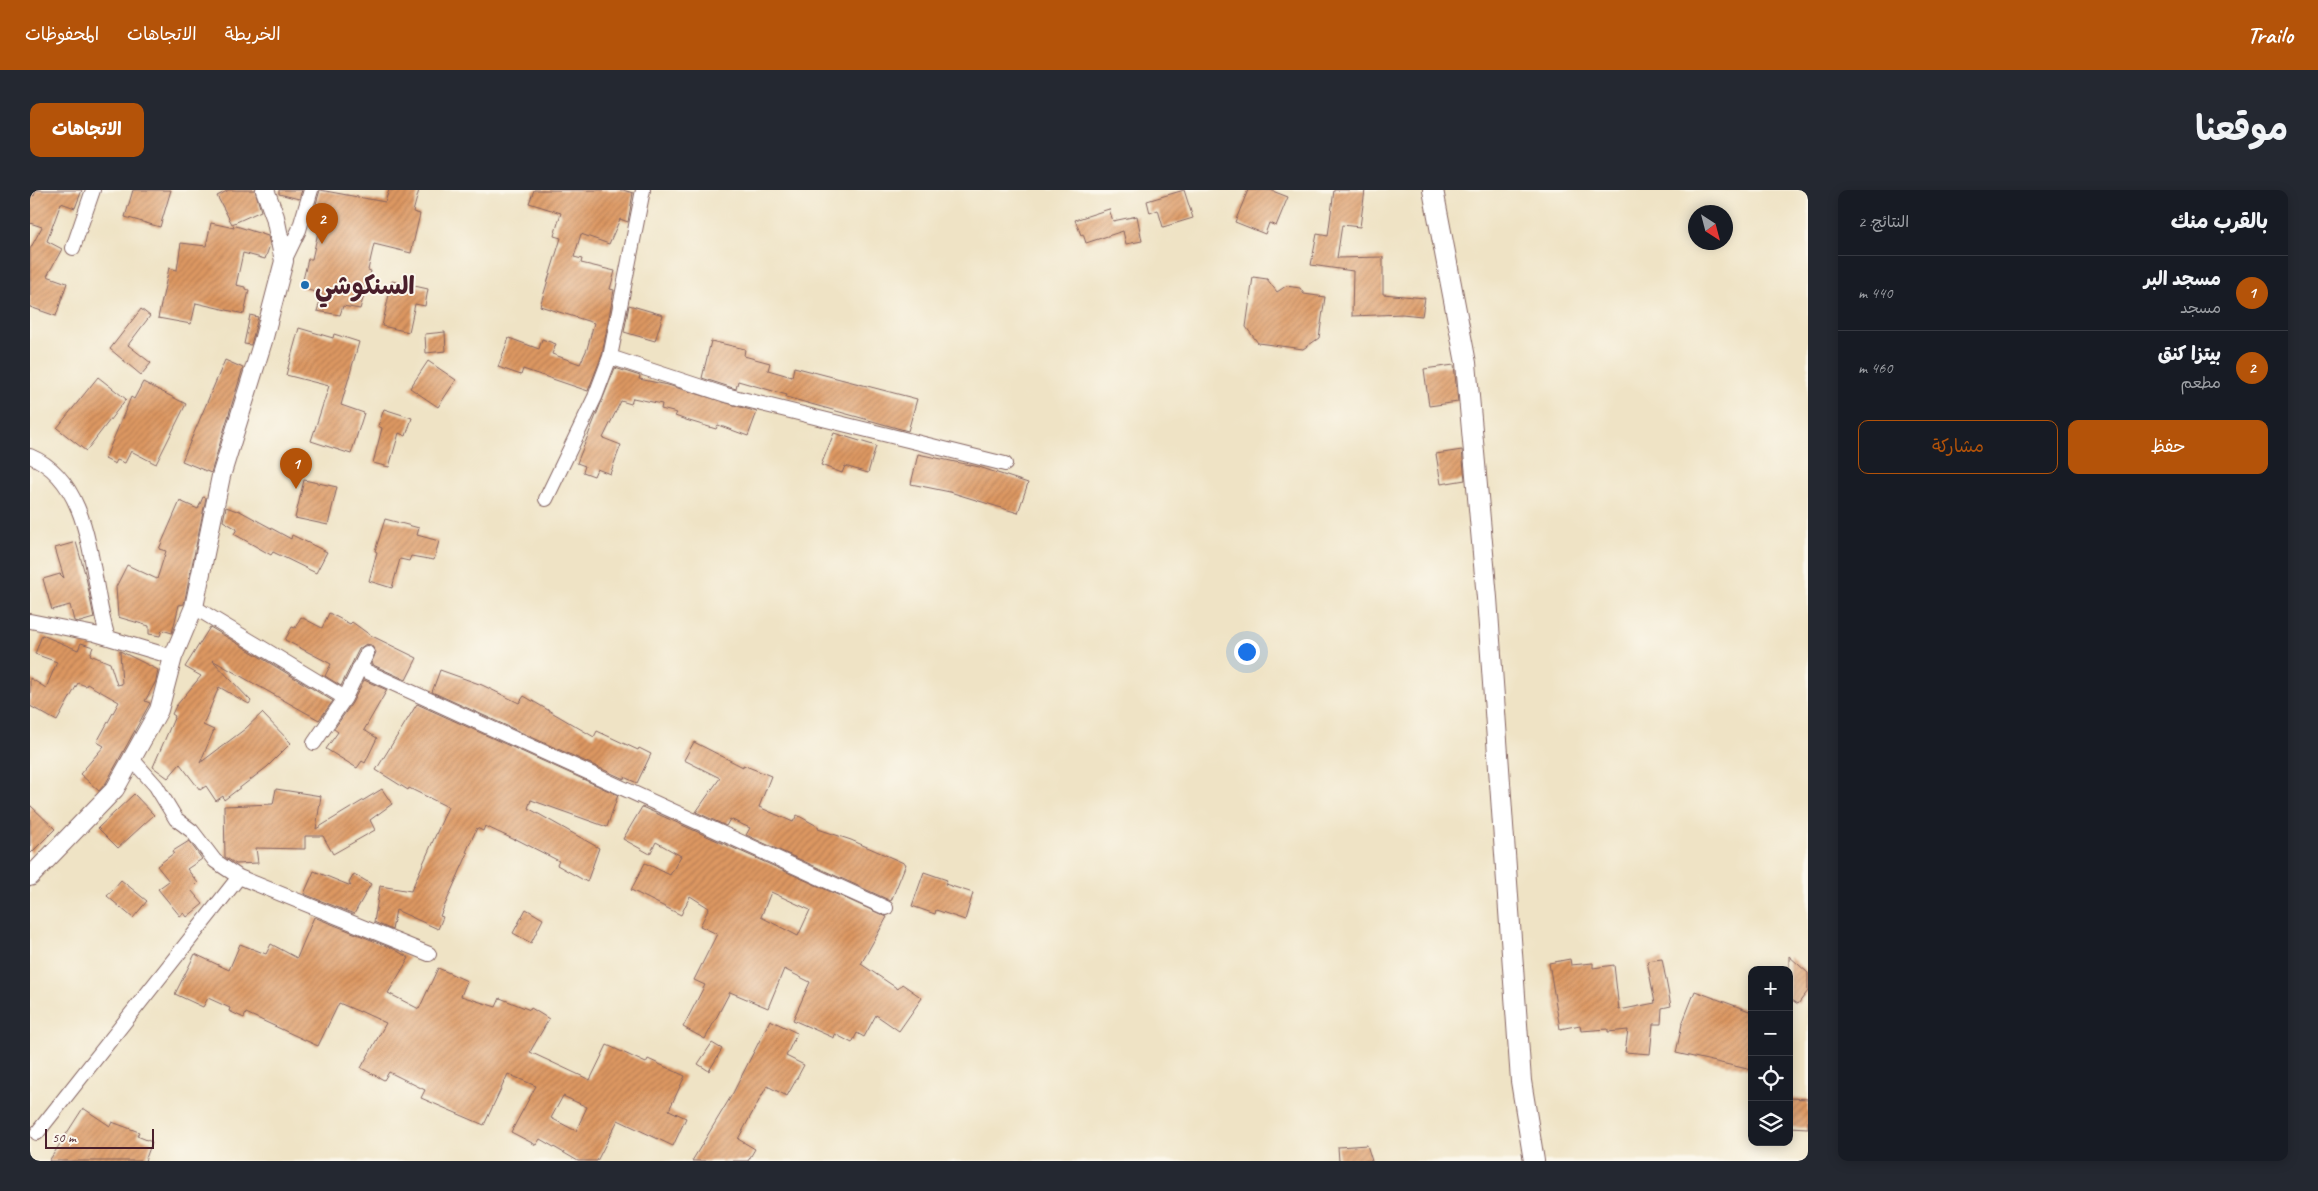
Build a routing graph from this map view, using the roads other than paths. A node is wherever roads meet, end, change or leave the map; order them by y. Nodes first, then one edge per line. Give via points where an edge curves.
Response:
1 (93, 190) edge
2 (266, 190) edge
3 (311, 190) edge
4 (643, 190) edge
5 (1433, 190) edge
6 (73, 248) dead end
7 (284, 262) junction
8 (610, 357) junction
9 (30, 456) edge
10 (1005, 464) dead end
11 (546, 499) dead end
12 (194, 607) junction
13 (30, 620) edge
14 (108, 638) junction
15 (367, 653) dead end
16 (173, 657) junction
17 (359, 668) junction
18 (345, 698) junction
19 (314, 743) dead end
20 (131, 758) junction
21 (30, 877) edge
22 (239, 877) junction
23 (886, 908) dead end
24 (429, 954) dead end
25 (38, 1133) dead end
26 (1534, 1161) edge

1 - 6 street
2 - 7 street
3 - 7 street via 299,230
4 - 8 street
5 - 26 main road via 1466,363 1488,608 1521,1080
7 - 12 street via 221,476
8 - 10 street via 726,396
8 - 11 street via 595,397
9 - 14 street via 53,469 78,507 88,538 96,593
12 - 16 street
12 - 18 street
13 - 14 street
14 - 16 street
15 - 17 street
16 - 20 street via 159,710
17 - 18 street
17 - 23 street
18 - 19 street
20 - 21 street via 115,789
20 - 22 street via 161,793 176,819 192,831 215,861
22 - 24 street
22 - 25 street

